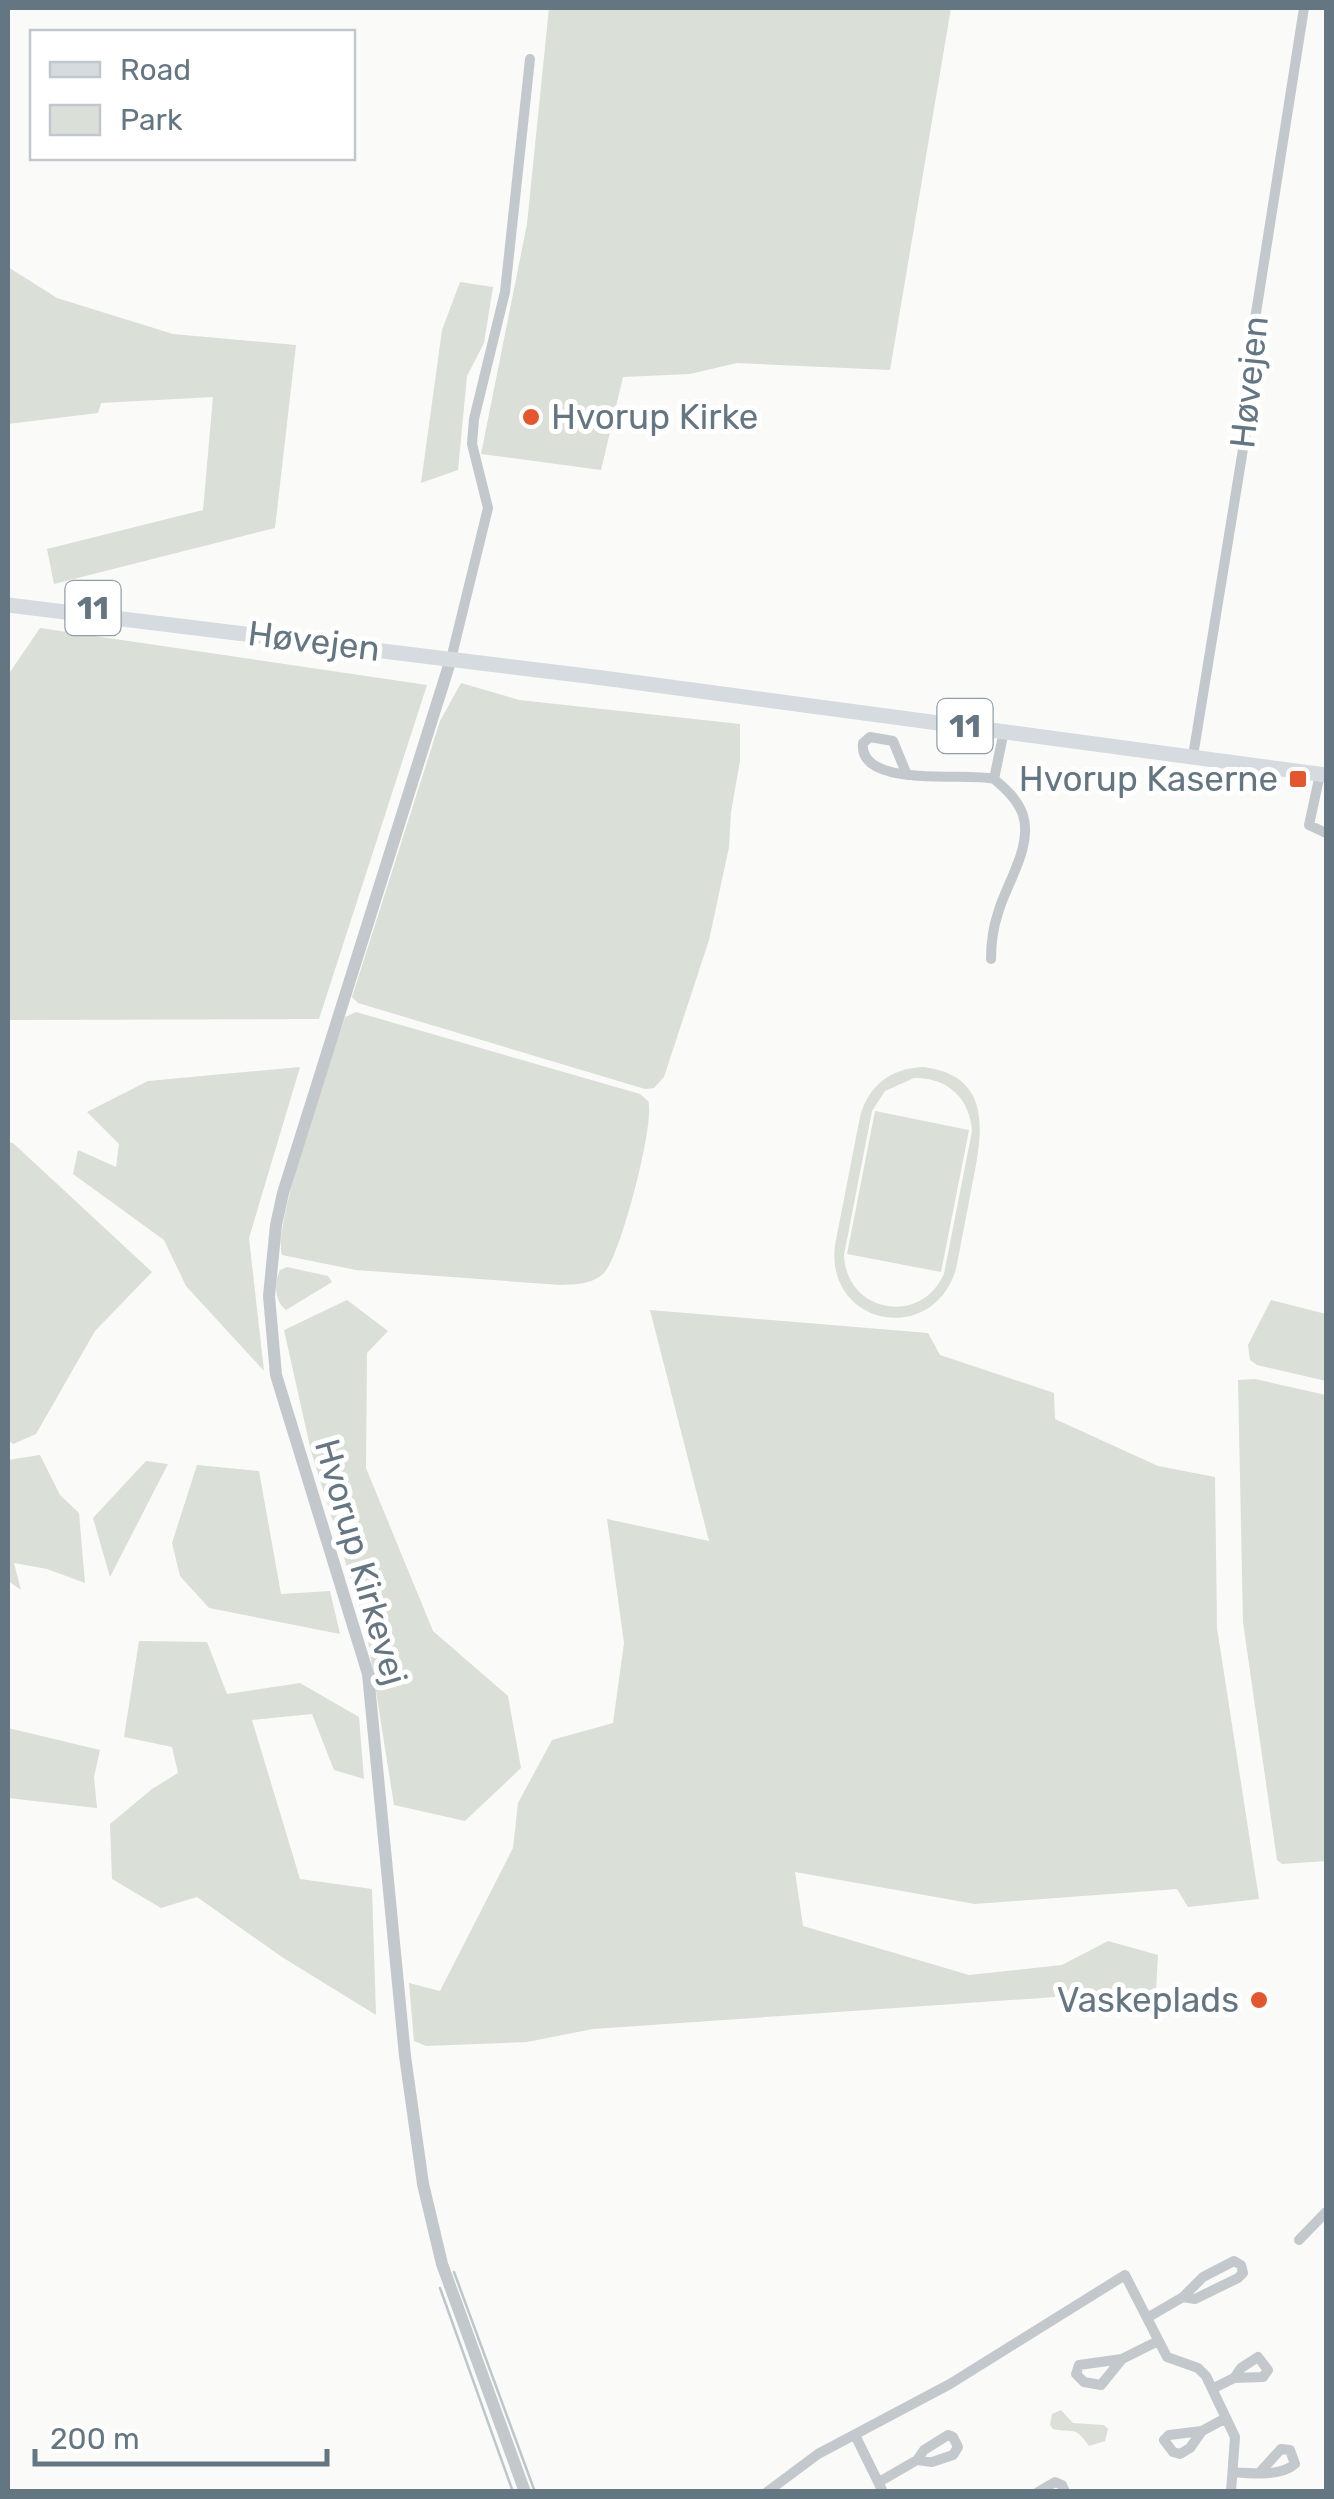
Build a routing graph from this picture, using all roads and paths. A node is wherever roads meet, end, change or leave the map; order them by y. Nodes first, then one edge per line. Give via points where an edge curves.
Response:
1 (1304, 8) edge
2 (530, 59) dead end
3 (8, 596) edge
4 (8, 605) edge
5 (177, 623) junction
6 (451, 659) junction
7 (1004, 731) junction
8 (1193, 756) junction
9 (1323, 774) edge
10 (907, 775) junction
11 (994, 779) junction
12 (1326, 833) edge
13 (991, 960) dead end
14 (1326, 2212) edge
15 (1299, 2240) dead end
16 (1183, 2297) junction
17 (1146, 2318) junction
18 (1158, 2341) junction
19 (1122, 2359) dead end
20 (1234, 2378) dead end
21 (1212, 2389) junction
22 (1226, 2418) junction
23 (1202, 2431) dead end
24 (855, 2435) junction
25 (917, 2460) dead end
26 (1235, 2472) junction
27 (1260, 2472) dead end
28 (881, 2487) edge
29 (524, 2492) edge
30 (767, 2492) edge
31 (1038, 2492) edge
32 (1065, 2492) edge
33 (1232, 2492) edge

1 - 8 street, Høvejen via 1253,332 1252,394
2 - 6 street via 505,292 474,420 472,444 488,508
3 - 5 main road, Høvejen / 11
4 - 5 main road, Høvejen / 11
5 - 6 main road, Høvejen / 11
6 - 7 main road, Høvejen / 11
6 - 29 street, Hvorup Kirkevej via 282,1193 268,1296 279,1387 368,1674 423,2184 442,2264
7 - 8 main road, Høvejen / 11
7 - 11 street
8 - 9 main road, Høvejen / 11
9 - 12 street, Høvejen via 1309,825
10 - 10 street via 873,766 863,743 870,737 893,741
10 - 11 street
11 - 13 street via 1016,802 1025,832 998,911
14 - 15 street
16 - 16 street via 1195,2299 1238,2278 1241,2265 1234,2261 1203,2277
16 - 17 street
17 - 18 street
17 - 24 street via 1125,2275
18 - 19 street
18 - 21 street via 1166,2356 1203,2372
20 - 21 street
21 - 22 street
22 - 23 street
22 - 26 street via 1236,2442
24 - 28 street
24 - 30 street
25 - 28 street
26 - 27 street
26 - 33 street
31 - 32 street via 1054,2482

